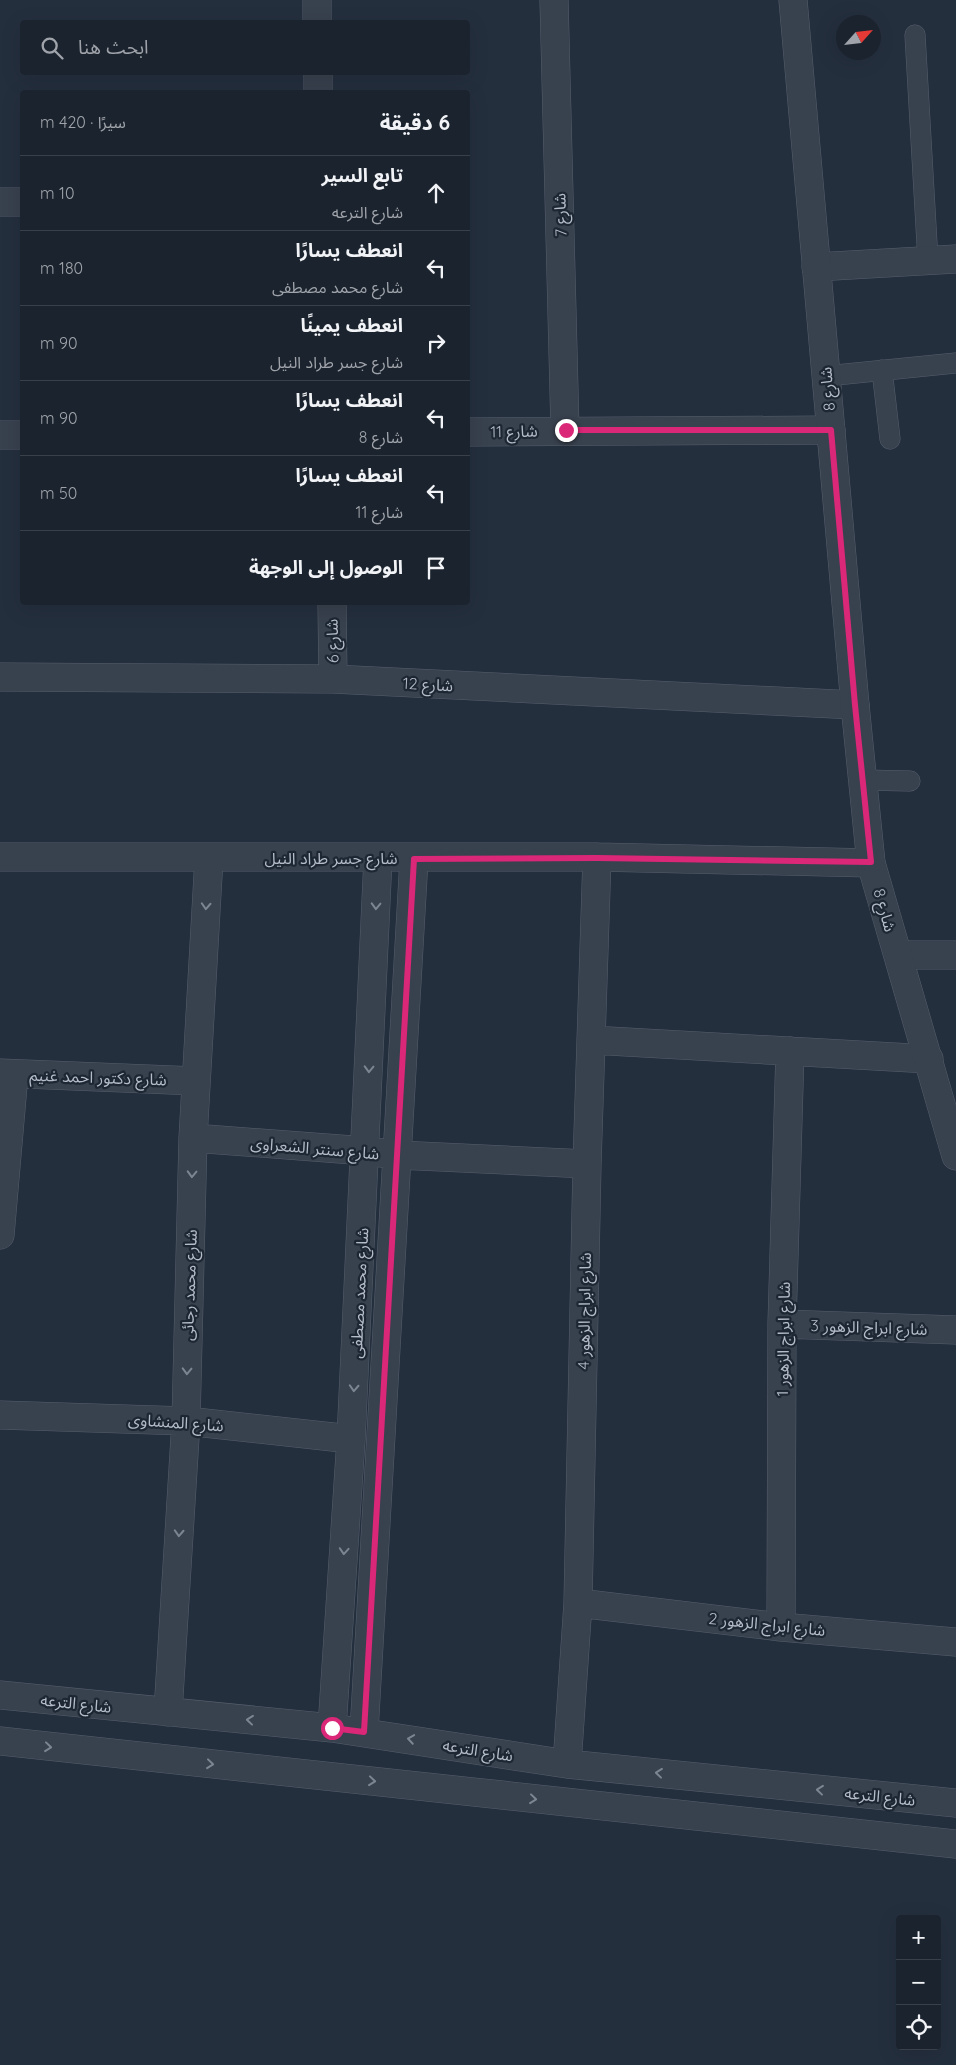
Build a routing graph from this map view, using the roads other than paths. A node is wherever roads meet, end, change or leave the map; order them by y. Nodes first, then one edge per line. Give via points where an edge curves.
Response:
1 (317, 0) edge
2 (554, 0) edge
3 (793, 0) edge
4 (317, 20) edge
5 (915, 35) dead end
6 (318, 75) edge
7 (318, 90) edge
8 (0, 202) edge
9 (20, 202) edge
10 (956, 259) edge
11 (928, 261) junction
12 (816, 267) junction
13 (956, 363) edge
14 (882, 370) junction
15 (826, 376) junction
16 (566, 430) junction
17 (831, 430) junction
18 (470, 432) edge
19 (0, 435) edge
20 (20, 435) edge
21 (890, 439) dead end
22 (332, 605) edge
23 (0, 676) edge
24 (333, 679) junction
25 (855, 705) junction
26 (862, 780) junction
27 (910, 781) dead end
28 (0, 857) edge
29 (209, 858) junction
30 (378, 858) junction
31 (597, 858) junction
32 (414, 859) junction
33 (871, 862) junction
34 (899, 955) junction
35 (956, 955) edge
36 (591, 1040) junction
37 (790, 1051) junction
38 (929, 1059) junction
39 (7, 1073) edge
40 (196, 1081) junction
41 (951, 1122) edge
42 (193, 1138) junction
43 (366, 1151) junction
44 (398, 1155) junction
45 (956, 1156) edge
46 (587, 1164) junction
47 (0, 1235) edge
48 (782, 1324) junction
49 (956, 1330) edge
50 (0, 1415) edge
51 (186, 1421) junction
52 (351, 1438) junction
53 (578, 1603) junction
54 (781, 1627) junction
55 (956, 1642) edge
56 (0, 1695) edge
57 (168, 1712) junction
58 (332, 1728) junction
59 (364, 1732) junction
60 (0, 1741) edge
61 (567, 1764) junction
62 (956, 1803) edge
63 (956, 1844) edge

1 - 4 street
2 - 16 street, شارع 7
3 - 12 street, شارع 8
5 - 11 lane
6 - 7 street
8 - 9 street
10 - 11 street
11 - 12 street
12 - 15 street, شارع 8
13 - 14 lane
14 - 15 lane
14 - 21 lane
15 - 17 street, شارع 8
16 - 17 street, شارع 11
16 - 18 street, شارع 11
17 - 25 street, شارع 8
19 - 20 street
22 - 24 street, شارع 6
23 - 24 street, شارع 12
24 - 25 street, شارع 12
25 - 26 street, شارع 8
26 - 27 lane
26 - 33 street, شارع 8
28 - 29 street, شارع جسر طراد النيل
29 - 30 street, شارع جسر طراد النيل
29 -> 40 street, شارع محمد رجائى
30 - 32 street, شارع جسر طراد النيل
30 -> 43 street, شارع محمد مصطفى
31 - 32 street, شارع جسر طراد النيل
31 - 33 street, شارع جسر طراد النيل
31 - 36 street, شارع ابراج الزهور 4
32 - 44 street, شارع محمد مصطفى
33 - 34 street, شارع 8
34 - 35 street
34 - 38 street, شارع 8
36 - 37 street
36 - 46 street, شارع ابراج الزهور 4
37 - 38 street
37 - 48 street, شارع ابراج الزهور 1
38 - 41 street, شارع 8
39 - 40 street, شارع دكتور احمد غنيم
39 - 47 street
40 - 42 street, شارع محمد رجائى
41 - 45 street, شارع 8
42 - 43 street, شارع سنتر الشعراوى
42 -> 51 street, شارع محمد رجائى
43 - 44 street, شارع سنتر الشعراوى
43 -> 52 street, شارع محمد مصطفى
44 - 46 street, شارع سنتر الشعراوى
44 - 59 street, شارع محمد مصطفى
46 - 53 street, شارع ابراج الزهور 4
48 - 49 street, شارع ابراج الزهور 3
48 - 54 street, شارع ابراج الزهور 1
50 - 51 street, شارع المنشاوى
51 - 52 street, شارع المنشاوى
51 -> 57 street, شارع محمد رجائى
52 -> 58 street, شارع محمد مصطفى
53 - 54 street, شارع ابراج الزهور 2
53 - 61 street, شارع ابراج الزهور 4
54 - 55 street, شارع ابراج الزهور 2
56 - 57 street, شارع الترعه
58 -> 57 street, شارع الترعه
58 - 59 street, شارع الترعه
61 -> 59 street, شارع الترعه
60 -> 63 street
62 -> 61 street, شارع الترعه

